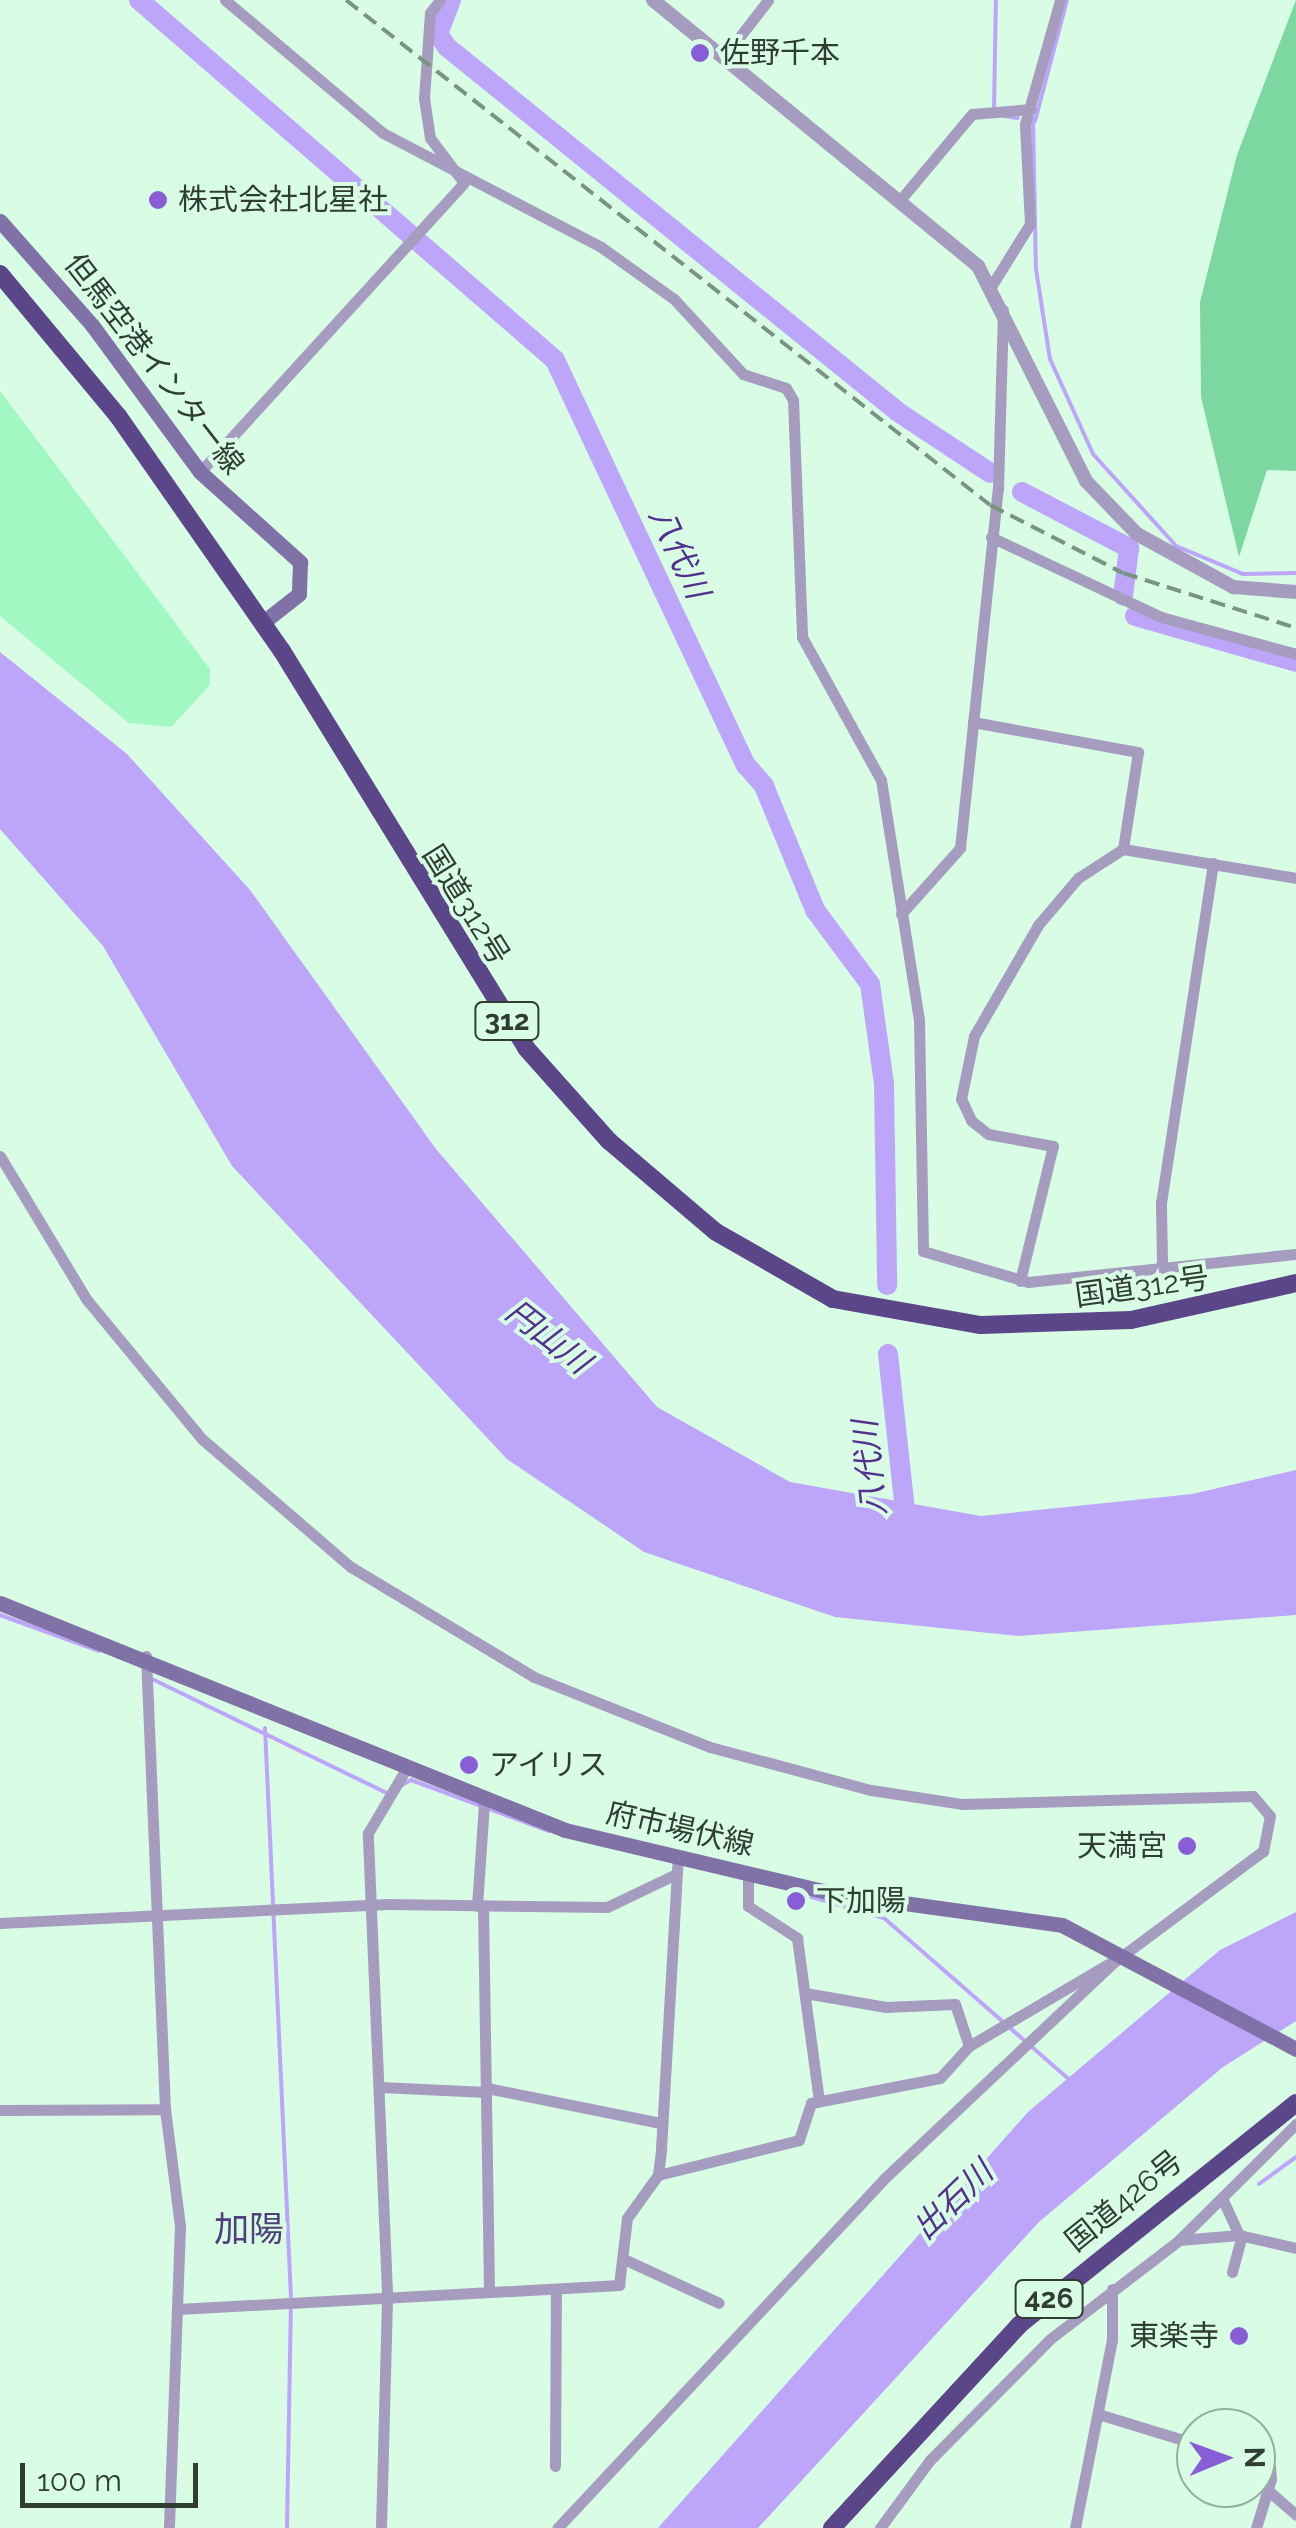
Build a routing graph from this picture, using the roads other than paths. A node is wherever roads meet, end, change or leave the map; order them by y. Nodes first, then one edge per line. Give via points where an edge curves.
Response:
1 (225, 0) edge
2 (440, 0) edge
3 (653, 0) edge
4 (768, 0) edge
5 (1060, 0) edge
6 (724, 57) junction
7 (1031, 109) junction
8 (464, 182) junction
9 (901, 198) junction
10 (0, 220) edge
11 (0, 274) edge
12 (992, 285) junction
13 (1004, 306) junction
14 (200, 472) junction
15 (991, 536) junction
16 (1296, 592) edge
17 (262, 623) junction
18 (1296, 654) edge
19 (973, 722) junction
20 (1123, 849) junction
21 (1213, 863) junction
22 (1296, 878) edge
23 (901, 914) junction
24 (0, 1156) edge
25 (1296, 1254) edge
26 (1162, 1264) junction
27 (1020, 1281) junction
28 (1296, 1282) edge
29 (0, 1603) edge
30 (146, 1656) junction
31 (406, 1769) junction
32 (484, 1802) junction
33 (678, 1856) junction
34 (748, 1872) junction
35 (674, 1875) junction
36 (370, 1906) junction
37 (480, 1906) junction
38 (157, 1917) junction
39 (0, 1923) edge
40 (1126, 1960) junction
41 (805, 1993) junction
42 (970, 2046) junction
43 (1296, 2049) edge
44 (380, 2087) junction
45 (487, 2090) junction
46 (819, 2101) junction
47 (1296, 2103) edge
48 (165, 2109) junction
49 (0, 2110) edge
50 (661, 2123) junction
51 (1296, 2124) edge
52 (658, 2175) junction
53 (1222, 2198) junction
54 (1241, 2235) junction
55 (1178, 2240) junction
56 (1296, 2248) edge
57 (626, 2260) junction
58 (1232, 2272) dead end
59 (489, 2286) junction
60 (1112, 2289) junction
61 (388, 2292) junction
62 (556, 2293) junction
63 (719, 2303) dead end
64 (178, 2310) junction
65 (1098, 2414) junction
66 (1176, 2438) edge
67 (554, 2466) dead end
68 (1276, 2498) edge
69 (1296, 2515) edge
70 (169, 2528) edge
71 (380, 2528) edge
72 (557, 2528) edge
73 (832, 2528) edge
74 (880, 2528) edge
75 (1075, 2528) edge

1 - 8 street via 383,133
2 - 8 street via 430,13 424,98 430,138
3 - 6 street
4 - 6 street
5 - 7 street
6 - 9 street
7 - 9 street via 993,107 972,114
7 - 12 street via 1023,144 1030,224
8 - 14 street via 445,211
8 - 23 street via 601,247 674,300 744,374 786,388 793,400 802,638 881,780
9 - 12 street
10 - 14 main road, 但馬空港インター線 via 92,325
11 - 17 highway, 国道312号 / 312 via 118,416
12 - 13 street
13 - 15 street
13 - 16 street via 1086,481 1115,512 1161,551 1233,587
14 - 17 main road, 但馬空港インター線 via 300,562 299,594
15 - 18 street via 1161,616
15 - 19 street
17 - 28 highway, 国道312号 / 312 via 526,1048 609,1141 770,1268 866,1308 980,1325 1132,1320
19 - 20 street via 1138,752
19 - 23 street via 960,848
20 - 21 street
20 - 27 street via 1078,878 1038,925 974,1036 961,1098 971,1120 988,1134 1053,1146
21 - 22 street
21 - 26 street via 1161,1203
23 - 27 street via 918,1020 920,1246
24 - 40 street via 87,1300 202,1439 363,1575 534,1677 710,1747 871,1790 963,1804 1262,1801 1272,1826 1264,1852
25 - 26 street
26 - 27 street
29 - 30 main road, 府市場伏線
30 - 31 main road, 府市場伏線
30 - 38 street
31 - 32 main road, 府市場伏線
31 - 36 street via 368,1832
32 - 33 main road, 府市場伏線
32 - 37 street
33 - 34 main road, 府市場伏線
33 - 35 street
34 - 40 main road, 府市場伏線 via 924,1909 1036,1918
34 - 41 street via 748,1906 797,1938
35 - 37 street via 608,1907
35 - 50 street via 679,1930
36 - 37 street
36 - 38 street
36 - 44 street
37 - 45 street
38 - 39 street
38 - 48 street
40 - 42 street
40 - 43 main road, 府市場伏線
40 - 72 street via 884,2178
41 - 42 street via 886,2006 954,2004
41 - 46 street
42 - 46 street via 940,2078
44 - 45 street
44 - 61 street
45 - 50 street
45 - 59 street
46 - 52 street via 799,2140
47 - 73 highway, 国道426号 / 426 via 1018,2325
48 - 49 street
48 - 64 street via 180,2226
50 - 52 street
51 - 53 street
52 - 57 street via 627,2218
53 - 54 street
53 - 55 street
54 - 55 street
54 - 56 street
54 - 58 street
55 - 60 street
57 - 62 street via 619,2284
57 - 63 street
59 - 61 street
59 - 62 street
60 - 65 street
60 - 74 street via 930,2460
61 - 64 street
61 - 71 street
62 - 67 street
64 - 70 street
65 - 66 street
65 - 75 street
68 - 69 street

